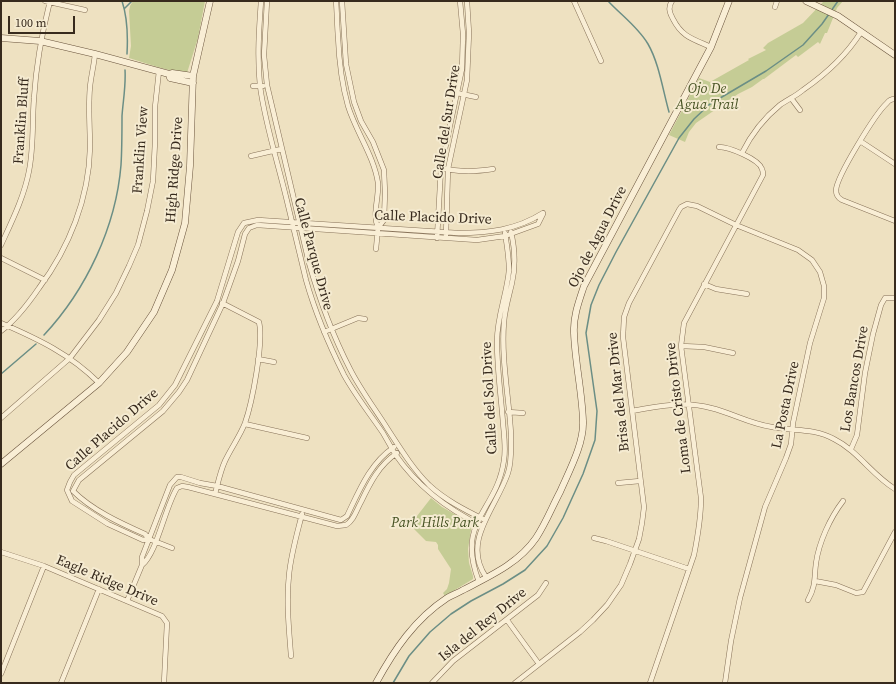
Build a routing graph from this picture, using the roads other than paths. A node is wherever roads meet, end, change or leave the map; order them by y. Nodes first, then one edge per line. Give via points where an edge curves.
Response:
1 (210, 1) edge
2 (260, 1) edge
3 (267, 1) edge
4 (336, 1) edge
5 (342, 1) edge
6 (460, 1) edge
7 (467, 1) edge
8 (574, 1) edge
9 (672, 1) edge
10 (729, 1) edge
11 (777, 1) edge
12 (806, 1) edge
13 (48, 2) edge
14 (775, 7) dead end
15 (85, 10) dead end
16 (861, 32) junction
17 (469, 33) junction
18 (463, 34) junction
19 (1, 38) edge
20 (40, 41) junction
21 (711, 47) junction
22 (95, 54) junction
23 (895, 55) edge
24 (601, 61) dead end
25 (341, 64) junction
26 (346, 64) junction
27 (159, 71) junction
28 (169, 74) junction
29 (193, 76) junction
30 (193, 83) junction
31 (253, 86) dead end
32 (260, 86) junction
33 (266, 86) junction
34 (457, 93) junction
35 (464, 94) junction
36 (476, 97) dead end
37 (791, 98) junction
38 (895, 99) edge
39 (800, 110) dead end
40 (860, 141) junction
41 (374, 144) junction
42 (719, 147) dead end
43 (365, 148) junction
44 (281, 149) junction
45 (274, 151) junction
46 (742, 153) junction
47 (251, 156) dead end
48 (895, 164) edge
49 (441, 168) junction
50 (448, 169) junction
51 (492, 169) dead end
52 (292, 196) junction
53 (286, 198) junction
54 (895, 221) edge
55 (292, 222) junction
56 (244, 223) junction
57 (736, 225) junction
58 (299, 226) junction
59 (248, 228) junction
60 (293, 228) junction
61 (332, 228) junction
62 (378, 228) junction
63 (510, 228) junction
64 (504, 230) junction
65 (437, 231) junction
66 (446, 232) junction
67 (378, 234) junction
68 (512, 234) junction
69 (505, 236) junction
70 (437, 238) junction
71 (445, 239) junction
72 (1, 245) edge
73 (376, 249) dead end
74 (1, 258) edge
75 (314, 278) junction
76 (45, 280) junction
77 (306, 280) junction
78 (704, 284) junction
79 (507, 293) junction
80 (747, 294) dead end
81 (895, 298) edge
82 (217, 301) junction
83 (223, 304) junction
84 (365, 319) dead end
85 (1, 323) edge
86 (8, 326) junction
87 (332, 328) junction
88 (1, 331) edge
89 (324, 332) junction
90 (498, 338) junction
91 (504, 338) junction
92 (511, 338) dead end
93 (681, 346) junction
94 (733, 353) dead end
95 (70, 358) junction
96 (189, 358) junction
97 (258, 359) junction
98 (195, 361) junction
99 (274, 362) dead end
100 (99, 383) junction
101 (363, 390) junction
102 (356, 395) junction
103 (159, 405) junction
104 (689, 405) junction
105 (163, 411) junction
106 (632, 411) junction
107 (510, 412) junction
108 (503, 413) junction
109 (523, 413) dead end
110 (1, 418) edge
111 (245, 424) junction
112 (792, 429) junction
113 (306, 438) dead end
114 (116, 440) junction
115 (397, 445) junction
116 (121, 446) junction
117 (392, 448) junction
118 (850, 449) junction
119 (401, 450) junction
120 (395, 454) junction
121 (1, 464) edge
122 (423, 478) junction
123 (174, 480) junction
124 (364, 480) junction
125 (640, 481) junction
126 (418, 482) junction
127 (370, 483) junction
128 (618, 483) dead end
129 (217, 486) junction
130 (179, 487) junction
131 (895, 489) edge
132 (68, 490) junction
133 (73, 491) junction
134 (215, 494) junction
135 (492, 496) junction
136 (497, 498) junction
137 (261, 499) junction
138 (446, 499) junction
139 (843, 500) dead end
140 (443, 504) junction
141 (259, 505) junction
142 (303, 510) junction
143 (301, 516) junction
144 (480, 517) junction
145 (111, 518) junction
146 (343, 519) junction
147 (485, 520) junction
148 (476, 523) junction
149 (108, 524) junction
150 (346, 525) junction
151 (482, 526) junction
152 (895, 532) edge
153 (594, 538) dead end
154 (149, 539) junction
155 (155, 542) junction
156 (172, 548) dead end
157 (635, 550) junction
158 (1, 552) edge
159 (142, 565) junction
160 (44, 566) junction
161 (689, 569) junction
162 (486, 577) junction
163 (815, 581) junction
164 (479, 582) junction
165 (546, 583) dead end
166 (99, 589) junction
167 (808, 600) dead end
168 (127, 601) junction
169 (506, 620) junction
170 (291, 656) dead end
171 (539, 664) junction
172 (1, 674) edge
173 (61, 683) edge
174 (164, 683) edge
175 (376, 683) edge
176 (432, 683) edge
177 (515, 683) edge
178 (650, 683) edge
179 (725, 683) edge

1 - 29 street, High Ridge Drive
2 - 32 street, Calle Parque Drive
3 - 33 street, Calle Parque Drive via 264,55
4 - 25 street
5 - 26 street
6 - 18 street, Calle del Sur Drive
7 - 17 street, Calle del Sur Drive
8 - 24 street
9 - 21 street via 670,15 680,31
10 - 21 street, Ojo de Agua Drive
11 - 14 street
12 - 16 street via 829,11
13 - 15 street
13 - 20 street, Franklin Bluff
16 - 23 street
16 - 37 street via 841,60
17 - 18 street
17 - 35 street, Calle del Sur Drive
18 - 34 street, Calle del Sur Drive via 462,69
19 - 20 street
20 - 22 street
20 - 72 street, Franklin Bluff via 29,172 19,207
21 - 162 street, Ojo de Agua Drive via 580,297 574,332 583,422 576,456 536,538 523,554
22 - 27 street
22 - 76 street via 90,87 90,148 83,192 72,230 60,257
25 - 26 street
25 - 43 street via 348,106
26 - 41 street via 354,102
27 - 28 street
27 - 95 street, Franklin View via 155,107 153,181 138,244 116,293
28 - 29 street
28 - 30 street via 170,78
29 - 30 street, High Ridge Drive
30 - 100 street, High Ridge Drive via 185,224 172,270 154,312 127,352
31 - 32 street
32 - 33 street
32 - 45 street, Calle Parque Drive
33 - 44 street, Calle Parque Drive
34 - 35 street
34 - 49 street, Calle del Sur Drive
35 - 36 street
35 - 50 street, Calle del Sur Drive
37 - 39 street
37 - 46 street via 765,120
38 - 40 street via 886,103
40 - 48 street
40 - 54 street via 836,187 836,194 842,200
41 - 43 street
41 - 62 street via 384,170 384,220
42 - 46 street, Loma de Cristo Drive
43 - 62 street via 378,183 375,221
44 - 45 street
44 - 52 street, Calle Parque Drive
45 - 47 street
45 - 53 street, Calle Parque Drive
46 - 57 street, Loma de Cristo Drive via 760,164 763,175
49 - 50 street
49 - 65 street, Calle del Sur Drive
50 - 51 street via 475,172
50 - 66 street, Calle del Sur Drive
52 - 53 street
52 - 58 street, Calle Parque Drive
53 - 55 street, Calle Parque Drive
55 - 56 street, Calle Placido Drive via 258,220
55 - 58 street, Calle Placido Drive
55 - 60 street, Calle Parque Drive
56 - 59 street
56 - 82 street, Calle Placido Drive via 238,232
57 - 78 street, Loma de Cristo Drive
57 - 106 street, Brisa del Mar Drive via 693,205 685,204 679,210 625,313 622,337
57 - 112 street, La Posta Drive via 807,255 816,264 822,278 824,298 810,344
58 - 60 street, Calle Placido Drive
58 - 61 street, Calle Placido Drive
58 - 75 street, Calle Parque Drive
59 - 60 street, Calle Placido Drive via 257,225
59 - 83 street, Calle Placido Drive
60 - 77 street, Calle Parque Drive
61 - 62 street, Calle Placido Drive
61 - 67 street, Calle Placido Drive
62 - 65 street, Calle Placido Drive
62 - 67 street
63 - 64 street, Calle Placido Drive
63 - 68 street, Calle del Sol Drive
63 - 68 street, Calle Placido Drive via 543,213 538,224
64 - 66 street, Calle Placido Drive via 482,233
64 - 69 street, Calle del Sol Drive
65 - 66 street, Calle Placido Drive
65 - 70 street, Calle del Sur Drive
66 - 71 street, Calle del Sur Drive
67 - 70 street, Calle Placido Drive
67 - 73 street
68 - 69 street, Calle Placido Drive
68 - 79 street, Calle del Sol Drive via 515,264
69 - 71 street, Calle Placido Drive via 477,240
69 - 79 street, Calle del Sol Drive via 509,259
70 - 71 street, Calle Placido Drive
74 - 76 street
75 - 77 street
75 - 87 street, Calle Parque Drive
76 - 86 street via 30,302
77 - 89 street, Calle Parque Drive
78 - 80 street
78 - 93 street, Loma de Cristo Drive via 684,323
79 - 90 street, Calle del Sol Drive via 499,314
79 - 91 street, Calle del Sol Drive
81 - 118 street, Los Bancos Drive via 885,298 881,306 865,373 857,435
82 - 83 street
82 - 96 street, Calle Placido Drive
83 - 97 street via 259,322 261,330
83 - 98 street, Calle Placido Drive
84 - 87 street via 358,318
85 - 86 street
86 - 88 street
86 - 95 street
87 - 89 street
87 - 101 street, Calle Parque Drive via 350,369
89 - 102 street, Calle Parque Drive
90 - 91 street
90 - 108 street, Calle del Sol Drive
91 - 92 street
91 - 107 street, Calle del Sol Drive
93 - 94 street via 711,348
93 - 104 street, Loma de Cristo Drive
95 - 100 street
95 - 110 street, Franklin View
96 - 98 street
96 - 103 street, Calle Placido Drive via 176,385
97 - 99 street
97 - 111 street
98 - 105 street, Calle Placido Drive via 187,380
100 - 121 street, High Ridge Drive
101 - 102 street
101 - 115 street, Calle Parque Drive
102 - 117 street, Calle Parque Drive
103 - 105 street
103 - 114 street, Calle Placido Drive
104 - 106 street
104 - 112 street via 710,407 761,425
104 - 161 street, Loma de Cristo Drive via 701,498 697,543
105 - 116 street, Calle Placido Drive
106 - 125 street, Brisa del Mar Drive
107 - 108 street
107 - 109 street
107 - 136 street, Calle del Sol Drive via 511,462
108 - 135 street, Calle del Sol Drive via 505,457
111 - 113 street
111 - 129 street via 225,462
112 - 118 street via 818,432
112 - 179 street, La Posta Drive via 788,453 765,507 740,598
114 - 116 street
114 - 132 street, Calle Placido Drive via 74,475
115 - 117 street
115 - 119 street, Calle Parque Drive
116 - 133 street, Calle Placido Drive via 79,480
117 - 120 street, Calle Parque Drive
117 - 124 street via 377,462
118 - 131 street
119 - 120 street
119 - 122 street, Calle Parque Drive
120 - 126 street, Calle Parque Drive
120 - 127 street via 383,464
122 - 126 street
122 - 138 street, Calle Parque Drive
123 - 129 street via 182,477
123 - 130 street
123 - 154 street
124 - 127 street
124 - 146 street via 347,516
125 - 128 street
125 - 157 street, Brisa del Mar Drive via 644,512
126 - 140 street, Calle Parque Drive
127 - 150 street via 352,520
129 - 134 street
129 - 137 street
130 - 134 street
130 - 155 street via 171,497
132 - 133 street
132 - 149 street, Calle Placido Drive via 72,501
133 - 145 street, Calle Placido Drive
134 - 141 street
135 - 136 street
135 - 144 street, Calle del Sol Drive
136 - 147 street, Calle del Sol Drive
137 - 141 street
137 - 142 street
138 - 140 street
138 - 144 street, Calle Parque Drive
139 - 163 street via 822,543 816,563
140 - 148 street, Calle Parque Drive
141 - 143 street
142 - 143 street
142 - 146 street via 338,520
143 - 150 street via 337,526
143 - 170 street via 287,592
144 - 147 street, Calle Parque Drive
144 - 148 street, Calle del Sol Drive
145 - 149 street
145 - 154 street, Calle Placido Drive
146 - 150 street
147 - 151 street, Calle del Sol Drive
148 - 151 street, Calle Parque Drive
148 - 164 street, Calle del Sol Drive via 471,540 471,552
149 - 154 street, Calle Placido Drive via 143,540
151 - 162 street, Calle del Sol Drive via 477,544 480,565
152 - 163 street via 861,593
153 - 157 street
154 - 155 street, Calle Placido Drive
154 - 159 street via 142,557
155 - 156 street, Calle Placido Drive
155 - 159 street via 147,561
157 - 161 street
157 - 171 street, Brisa del Mar Drive via 620,585 607,605 593,620
158 - 160 street, Eagle Ridge Drive
159 - 168 street
160 - 166 street, Eagle Ridge Drive
160 - 172 street
161 - 178 street, Loma de Cristo Drive
162 - 164 street, Ojo de Agua Drive
163 - 167 street
164 - 175 street, Ojo de Agua Drive via 448,597 413,627 393,653
165 - 169 street, Isla del Rey Drive via 538,595
166 - 168 street, Eagle Ridge Drive
166 - 173 street
168 - 174 street, Eagle Ridge Drive via 162,616 167,623
169 - 171 street
169 - 176 street, Isla del Rey Drive via 454,661
171 - 177 street, Brisa del Mar Drive

